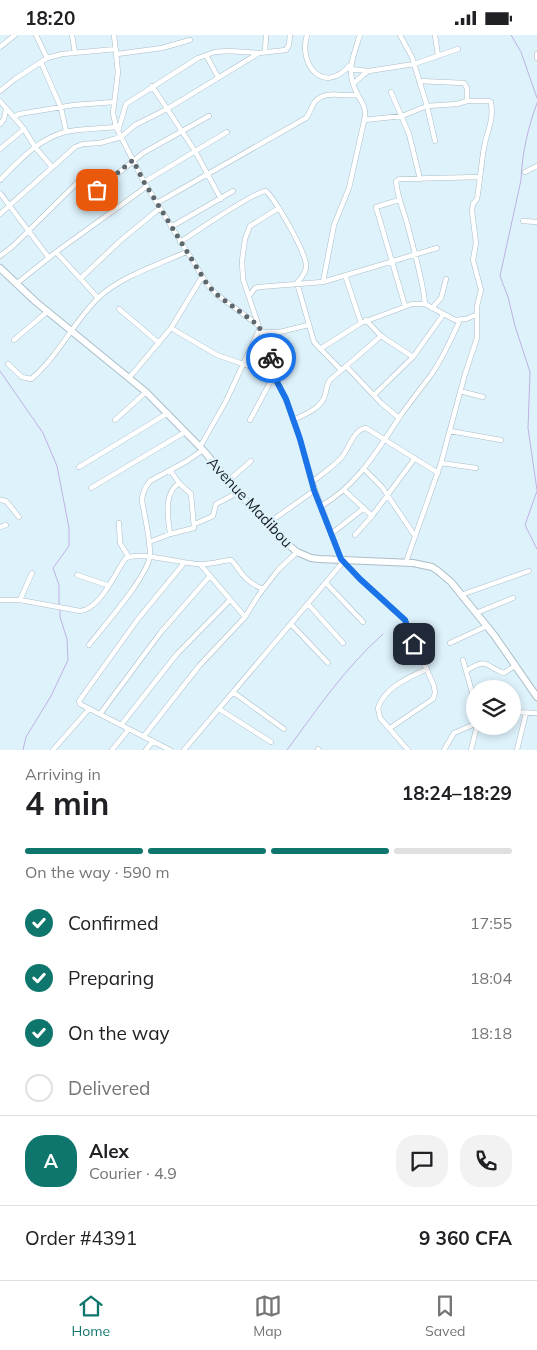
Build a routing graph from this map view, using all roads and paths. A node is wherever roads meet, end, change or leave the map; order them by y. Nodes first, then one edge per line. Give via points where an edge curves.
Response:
1 (15, 35) edge
2 (36, 35) edge
3 (72, 35) edge
4 (114, 35) edge
5 (266, 35) edge
6 (290, 35) edge
7 (307, 35) edge
8 (360, 35) edge
9 (400, 35) edge
10 (436, 35) edge
11 (190, 40) dead end
12 (0, 47) edge
13 (458, 49) dead end
14 (116, 51) junction
15 (265, 52) junction
16 (75, 53) junction
17 (259, 53) junction
18 (537, 54) edge
19 (206, 55) junction
20 (438, 56) junction
21 (47, 58) junction
22 (537, 59) edge
23 (41, 62) junction
24 (414, 64) junction
25 (350, 67) junction
26 (369, 71) junction
27 (218, 77) junction
28 (419, 81) junction
29 (353, 85) junction
30 (152, 86) junction
31 (0, 91) edge
32 (391, 91) dead end
33 (357, 95) junction
34 (0, 101) edge
35 (114, 101) junction
36 (467, 101) junction
37 (427, 106) junction
38 (61, 108) junction
39 (6, 109) junction
40 (167, 109) junction
41 (209, 115) dead end
42 (402, 116) junction
43 (14, 117) junction
44 (364, 121) junction
45 (0, 124) edge
46 (24, 129) junction
47 (117, 129) junction
48 (66, 131) junction
49 (180, 131) junction
50 (227, 132) dead end
51 (122, 137) junction
52 (435, 141) dead end
53 (35, 147) junction
54 (0, 149) edge
55 (195, 151) junction
56 (133, 160) junction
57 (537, 166) edge
58 (52, 167) junction
59 (525, 172) dead end
60 (208, 175) junction
61 (480, 177) junction
62 (420, 179) junction
63 (0, 180) edge
64 (145, 185) junction
65 (233, 191) dead end
66 (0, 193) edge
67 (221, 199) junction
68 (399, 200) junction
69 (9, 205) junction
70 (159, 206) junction
71 (279, 208) junction
72 (0, 215) edge
73 (523, 221) dead end
74 (537, 222) edge
75 (171, 227) junction
76 (29, 230) junction
77 (180, 242) junction
78 (437, 248) dead end
79 (56, 252) junction
80 (186, 252) junction
81 (414, 255) junction
82 (0, 256) edge
83 (49, 257) junction
84 (392, 261) junction
85 (0, 268) edge
86 (345, 275) junction
87 (202, 277) junction
88 (80, 279) junction
89 (446, 279) dead end
90 (323, 281) junction
91 (297, 283) junction
92 (16, 284) junction
93 (249, 296) junction
94 (98, 298) junction
95 (425, 304) junction
96 (405, 306) junction
97 (432, 308) junction
98 (119, 309) dead end
99 (48, 311) junction
100 (443, 315) junction
101 (476, 315) junction
102 (460, 320) junction
103 (363, 321) junction
104 (308, 325) junction
105 (171, 328) junction
106 (260, 328) junction
107 (72, 331) junction
108 (381, 336) junction
109 (14, 340) dead end
110 (159, 343) junction
111 (320, 349) junction
112 (414, 357) junction
113 (8, 364) dead end
114 (243, 365) junction
115 (343, 368) junction
116 (274, 375) junction
117 (129, 378) junction
118 (460, 391) junction
119 (146, 392) junction
120 (374, 395) junction
121 (482, 397) dead end
122 (168, 413) junction
123 (399, 418) junction
124 (115, 420) dead end
125 (293, 420) junction
126 (250, 421) dead end
127 (450, 431) junction
128 (185, 432) junction
129 (385, 438) junction
130 (501, 440) dead end
131 (201, 448) junction
132 (415, 458) junction
133 (251, 461) dead end
134 (441, 463) junction
135 (79, 467) dead end
136 (476, 468) dead end
137 (364, 469) junction
138 (170, 470) junction
139 (438, 473) junction
140 (229, 480) junction
141 (312, 482) junction
142 (179, 483) junction
143 (91, 488) dead end
144 (314, 490) junction
145 (344, 490) junction
146 (239, 492) junction
147 (388, 496) junction
148 (0, 500) edge
149 (321, 506) junction
150 (364, 508) junction
151 (372, 516) junction
152 (19, 517) dead end
153 (119, 523) dead end
154 (194, 524) junction
155 (267, 524) junction
156 (6, 525) dead end
157 (0, 527) edge
158 (170, 534) junction
159 (331, 534) junction
160 (355, 535) dead end
161 (415, 536) junction
162 (149, 542) junction
163 (297, 552) junction
164 (128, 556) junction
165 (150, 556) junction
166 (342, 561) junction
167 (406, 562) junction
168 (184, 563) junction
169 (200, 564) junction
170 (530, 571) dead end
171 (32, 573) dead end
172 (77, 575) dead end
173 (209, 577) junction
174 (326, 583) junction
175 (108, 585) junction
176 (263, 589) junction
177 (461, 595) junction
178 (513, 598) dead end
179 (0, 600) edge
180 (20, 600) junction
181 (229, 601) junction
182 (308, 604) junction
183 (476, 613) junction
184 (245, 617) junction
185 (363, 623) dead end
186 (291, 624) junction
187 (486, 626) junction
188 (343, 643) dead end
189 (450, 643) dead end
190 (89, 645) dead end
191 (463, 660) dead end
192 (328, 663) dead end
193 (516, 665) junction
194 (427, 669) junction
195 (466, 671) junction
196 (469, 680) edge
197 (233, 692) junction
198 (537, 697) edge
199 (90, 709) junction
200 (219, 709) junction
201 (521, 713) edge
202 (526, 713) junction
203 (537, 713) edge
204 (100, 714) junction
205 (121, 725) junction
206 (390, 728) junction
207 (466, 728) edge
208 (129, 729) junction
209 (284, 729) dead end
210 (474, 735) edge
211 (144, 736) junction
212 (153, 741) junction
213 (271, 742) dead end
214 (53, 750) edge
215 (112, 750) edge
216 (146, 750) edge
217 (170, 750) edge
218 (184, 750) edge
219 (408, 750) edge
220 (444, 750) edge
221 (471, 750) edge
222 (517, 750) edge

1 - 12 street
2 - 21 street
3 - 16 street
4 - 14 street
5 - 15 street
6 - 15 street via 286,50
7 - 25 street via 304,48 307,58 320,76 336,77
8 - 25 street
9 - 24 street
10 - 20 street
11 - 14 street via 162,48
13 - 20 street
14 - 16 street
14 - 35 street via 118,72
15 - 17 street
16 - 21 street
17 - 19 street via 228,51
17 - 27 street
18 - 22 street
19 - 27 street
19 - 30 street
20 - 24 street
21 - 23 street
23 - 31 street
23 - 38 street
24 - 26 street
24 - 28 street
25 - 26 street
25 - 29 street
26 - 29 street
27 - 40 street
28 - 36 street via 464,83
28 - 37 street
29 - 33 street
30 - 40 street
30 - 47 street via 126,104
32 - 42 street
33 - 44 street via 366,109
33 - 60 street via 323,96 314,103 306,118
34 - 39 street
35 - 38 street
35 - 47 street
36 - 37 street
36 - 61 street via 491,102 492,120
37 - 42 street
37 - 52 street
38 - 43 street
38 - 48 street
39 - 43 street
39 - 45 street
40 - 49 street
40 - 51 street via 136,125
41 - 49 street
42 - 44 street
42 - 62 street
43 - 46 street
44 - 90 street via 349,188 334,225
46 - 53 street
46 - 54 street
47 - 48 street
47 - 51 street
48 - 53 street
49 - 55 street
49 - 56 street
50 - 55 street
51 - 56 street
51 - 58 street via 75,147
53 - 58 street
53 - 63 street
55 - 60 street
55 - 64 street
56 - 64 street
56 - 76 street via 99,189 95,189 88,178 82,178
57 - 59 street
58 - 69 street
60 - 67 street
60 - 70 street
61 - 62 street
61 - 101 street via 472,211 476,243 473,260 480,290
62 - 68 street via 397,180
64 - 70 street
64 - 79 street
65 - 67 street
66 - 69 street
67 - 75 street
68 - 81 street
68 - 84 street via 376,207
69 - 72 street
69 - 76 street
70 - 75 street
70 - 88 street
71 - 77 street via 266,191 262,191
71 - 91 street via 306,262 305,272
71 - 93 street via 250,226 246,233 242,271
73 - 74 street
75 - 77 street
76 - 82 street
76 - 83 street
77 - 80 street
78 - 81 street
79 - 83 street
79 - 88 street
80 - 87 street
80 - 94 street via 116,285
81 - 84 street
81 - 95 street
83 - 92 street
84 - 86 street
84 - 96 street
85 - 92 street, Avenue Madibou
86 - 90 street
86 - 103 street
87 - 105 street
87 - 106 street via 216,294
88 - 94 street
89 - 97 street via 441,298
90 - 91 street
91 - 93 street via 259,287
91 - 104 street
92 - 99 street, Avenue Madibou
93 - 106 street
94 - 107 street
95 - 96 street
95 - 97 street
96 - 103 street
97 - 100 street
98 - 110 street
99 - 107 street, Avenue Madibou
99 - 109 street
100 - 102 street
100 - 112 street
101 - 102 street
101 - 118 street via 477,338
102 - 123 street via 435,368
103 - 108 street
103 - 111 street
104 - 106 street via 280,332
104 - 111 street
105 - 110 street
105 - 114 street via 208,351
106 - 114 street
106 - 116 street
107 - 113 street via 30,379 22,377
107 - 117 street, Avenue Madibou
108 - 112 street
108 - 115 street
110 - 117 street
111 - 115 street
112 - 120 street
114 - 116 street
114 - 131 street
115 - 120 street
115 - 125 street via 327,383 323,400
116 - 125 street
116 - 126 street
117 - 119 street, Avenue Madibou
118 - 121 street
118 - 127 street
119 - 122 street, Avenue Madibou
119 - 124 street
120 - 123 street
122 - 128 street, Avenue Madibou
122 - 135 street
123 - 129 street
125 - 141 street
127 - 130 street
127 - 134 street
128 - 131 street, Avenue Madibou
128 - 143 street
129 - 132 street
129 - 137 street
129 - 141 street via 362,428 343,456
131 - 138 street
131 - 140 street, Avenue Madibou
132 - 139 street
132 - 147 street
133 - 140 street
134 - 136 street
134 - 139 street
137 - 145 street
137 - 147 street
138 - 142 street
138 - 162 street via 150,481 144,491 142,501
139 - 161 street
140 - 146 street, Avenue Madibou
141 - 144 street
142 - 154 street via 191,494
142 - 158 street via 169,495
144 - 149 street
144 - 155 street
145 - 149 street
145 - 150 street
146 - 154 street via 216,504 213,516
146 - 155 street, Avenue Madibou
147 - 151 street
147 - 161 street
148 - 152 street via 6,501
149 - 159 street
150 - 151 street
150 - 159 street
151 - 160 street
153 - 164 street via 120,543
154 - 158 street via 192,530
155 - 163 street, Avenue Madibou
156 - 157 street
158 - 162 street
159 - 166 street
161 - 167 street
162 - 165 street
163 - 166 street, Avenue Madibou via 311,558
163 - 176 street
164 - 165 street
164 - 175 street
165 - 168 street
165 - 190 street via 144,572
166 - 167 street, Avenue Madibou
166 - 174 street
166 - 194 street via 405,620
167 - 177 street, Avenue Madibou via 438,571
168 - 169 street
168 - 199 street via 138,619 79,701 80,705
169 - 173 street
169 - 176 street via 231,560 244,577
170 - 177 street
171 - 180 street
172 - 175 street
173 - 181 street
173 - 204 street via 161,632
174 - 182 street
174 - 185 street
175 - 180 street via 89,610
176 - 184 street
177 - 183 street, Avenue Madibou
178 - 183 street
179 - 180 street
181 - 184 street
181 - 205 street via 177,654
182 - 186 street
182 - 188 street
183 - 187 street, Avenue Madibou
184 - 211 street via 199,666
186 - 192 street
186 - 197 street
187 - 189 street
187 - 193 street, Avenue Madibou
191 - 195 street
193 - 195 street via 504,673 485,663
193 - 198 street, Avenue Madibou
194 - 206 street via 434,686 434,696
194 - 206 street via 395,685 380,704 379,715
195 - 196 street
197 - 200 street
197 - 209 street
199 - 204 street
199 - 214 street
200 - 213 street
200 - 218 street
201 - 202 street
202 - 203 street
202 - 222 street
204 - 205 street
205 - 208 street
206 - 219 street
207 - 220 street via 454,733
208 - 211 street
208 - 215 street
210 - 221 street
211 - 212 street
212 - 216 street
212 - 217 street

